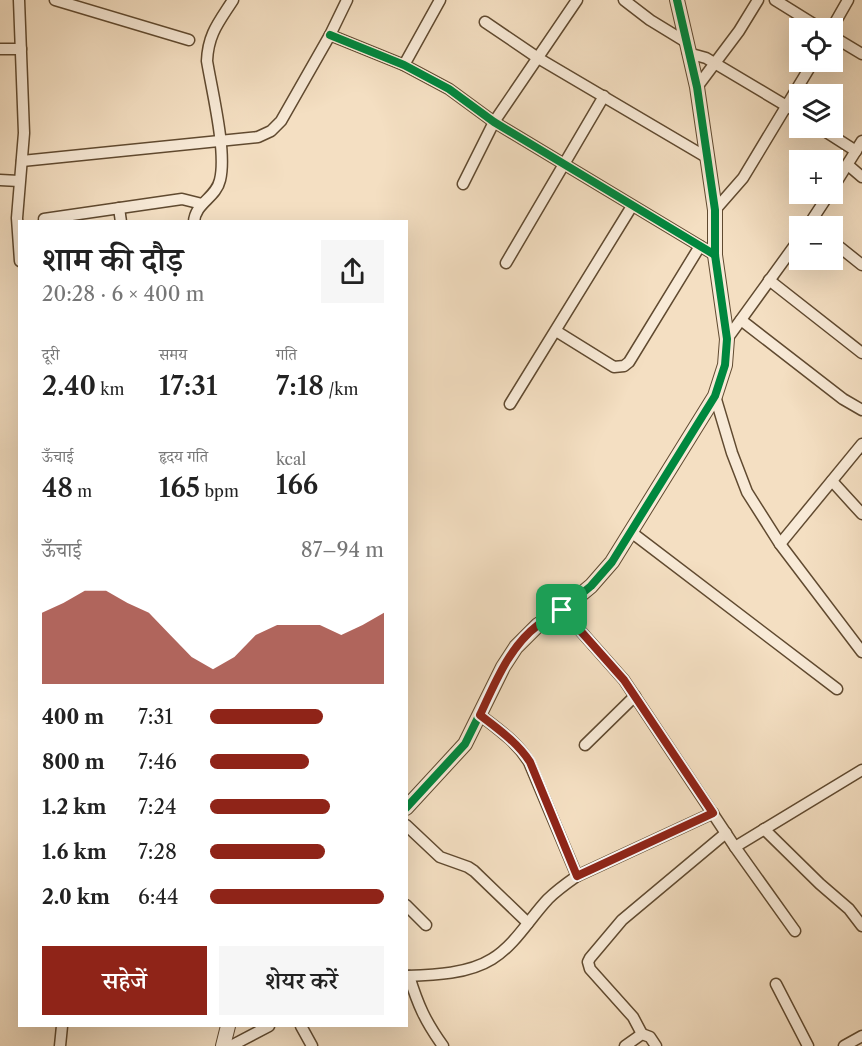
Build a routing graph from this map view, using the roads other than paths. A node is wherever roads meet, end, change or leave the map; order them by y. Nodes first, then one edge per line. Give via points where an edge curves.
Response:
1 (20, 0) edge
2 (55, 0) edge
3 (233, 0) edge
4 (347, 0) edge
5 (440, 0) edge
6 (577, 0) edge
7 (624, 0) edge
8 (677, 0) edge
9 (758, 0) edge
10 (775, 0) edge
11 (848, 0) edge
12 (804, 18) edge
13 (838, 18) edge
14 (485, 22) dead end
15 (330, 35) junction
16 (189, 40) dead end
17 (843, 43) edge
18 (687, 48) junction
19 (0, 49) edge
20 (21, 49) junction
21 (862, 54) edge
22 (538, 58) junction
23 (715, 63) junction
24 (404, 65) junction
25 (807, 72) edge
26 (697, 87) junction
27 (604, 96) junction
28 (788, 106) junction
29 (494, 122) junction
30 (836, 138) edge
31 (862, 141) edge
32 (213, 142) junction
33 (856, 151) junction
34 (706, 157) junction
35 (22, 162) junction
36 (563, 165) junction
37 (848, 165) junction
38 (843, 172) edge
39 (862, 177) edge
40 (0, 180) edge
41 (19, 181) junction
42 (463, 184) dead end
43 (202, 204) junction
44 (632, 206) junction
45 (119, 208) junction
46 (715, 210) junction
47 (44, 219) dead end
48 (121, 220) edge
49 (194, 220) edge
50 (18, 232) edge
51 (700, 246) junction
52 (843, 250) edge
53 (789, 253) edge
54 (716, 255) junction
55 (506, 263) dead end
56 (862, 265) edge
57 (769, 280) junction
58 (741, 320) junction
59 (556, 332) junction
60 (727, 339) junction
61 (862, 353) edge
62 (715, 396) junction
63 (510, 404) dead end
64 (862, 410) edge
65 (862, 444) edge
66 (832, 481) junction
67 (862, 514) edge
68 (631, 532) junction
69 (780, 544) junction
70 (562, 610) junction
71 (862, 652) edge
72 (837, 689) dead end
73 (635, 696) junction
74 (480, 715) junction
75 (585, 745) dead end
76 (862, 770) edge
77 (408, 806) edge
78 (713, 813) junction
79 (408, 827) edge
80 (764, 829) junction
81 (726, 833) junction
82 (735, 847) junction
83 (577, 876) junction
84 (408, 907) edge
85 (528, 923) junction
86 (426, 925) dead end
87 (862, 926) edge
88 (795, 931) dead end
89 (408, 976) edge
90 (776, 984) dead end
91 (62, 1027) edge
92 (228, 1027) edge
93 (268, 1027) edge
94 (302, 1027) edge
95 (642, 1034) junction
96 (862, 1036) edge
97 (60, 1046) edge
98 (223, 1046) edge
99 (231, 1046) edge
100 (312, 1046) edge
101 (443, 1046) edge
102 (625, 1046) edge
103 (656, 1046) edge
104 (808, 1046) edge
105 (844, 1046) edge

1 - 20 street
2 - 16 street
3 - 32 street via 210,38 208,49
4 - 15 street
5 - 24 street
6 - 22 street
7 - 18 street
8 - 18 street
9 - 23 street
10 - 12 street
11 - 13 street
14 - 22 street
15 - 24 street
15 - 32 street via 281,121 271,131 258,137
17 - 21 street
18 - 23 street
18 - 26 street
19 - 20 street
20 - 35 street
22 - 27 street
22 - 29 street
23 - 26 street
23 - 28 street
24 - 29 street via 449,89
25 - 28 street
26 - 34 street
27 - 34 street
27 - 36 street
28 - 46 street via 743,178
29 - 36 street
29 - 42 street
30 - 33 street
31 - 33 street
32 - 35 street
32 - 43 street via 221,177
33 - 37 street
34 - 46 street
35 - 41 street
36 - 44 street
36 - 55 street
37 - 38 street
37 - 39 street
40 - 41 street
41 - 50 street
43 - 45 street via 182,199
43 - 49 street
44 - 51 street
44 - 59 street
45 - 47 street
45 - 48 street
46 - 54 street
51 - 54 street
51 - 59 street via 624,366 614,367
52 - 56 street
53 - 57 street
54 - 60 street
57 - 58 street
57 - 61 street
58 - 60 street
58 - 64 street
59 - 63 street
60 - 62 street via 725,365
62 - 68 street
62 - 69 street via 747,492
65 - 66 street
66 - 67 street
66 - 69 street
68 - 70 street via 602,574
68 - 72 street
69 - 71 street
70 - 73 street
70 - 74 street via 538,625 516,647
73 - 75 street
73 - 78 street
74 - 77 street via 465,744
74 - 83 street via 511,740 530,762
76 - 80 street
78 - 81 street
78 - 83 street
79 - 85 street via 440,857 474,871
80 - 82 street
80 - 87 street
81 - 82 street
81 - 95 street via 622,920 588,962
82 - 88 street
83 - 85 street via 554,893
84 - 86 street
85 - 89 street via 508,946 476,967
89 - 101 street via 426,1022
90 - 104 street
91 - 97 street
92 - 98 street
93 - 99 street
94 - 100 street
95 - 102 street
95 - 103 street
96 - 105 street

